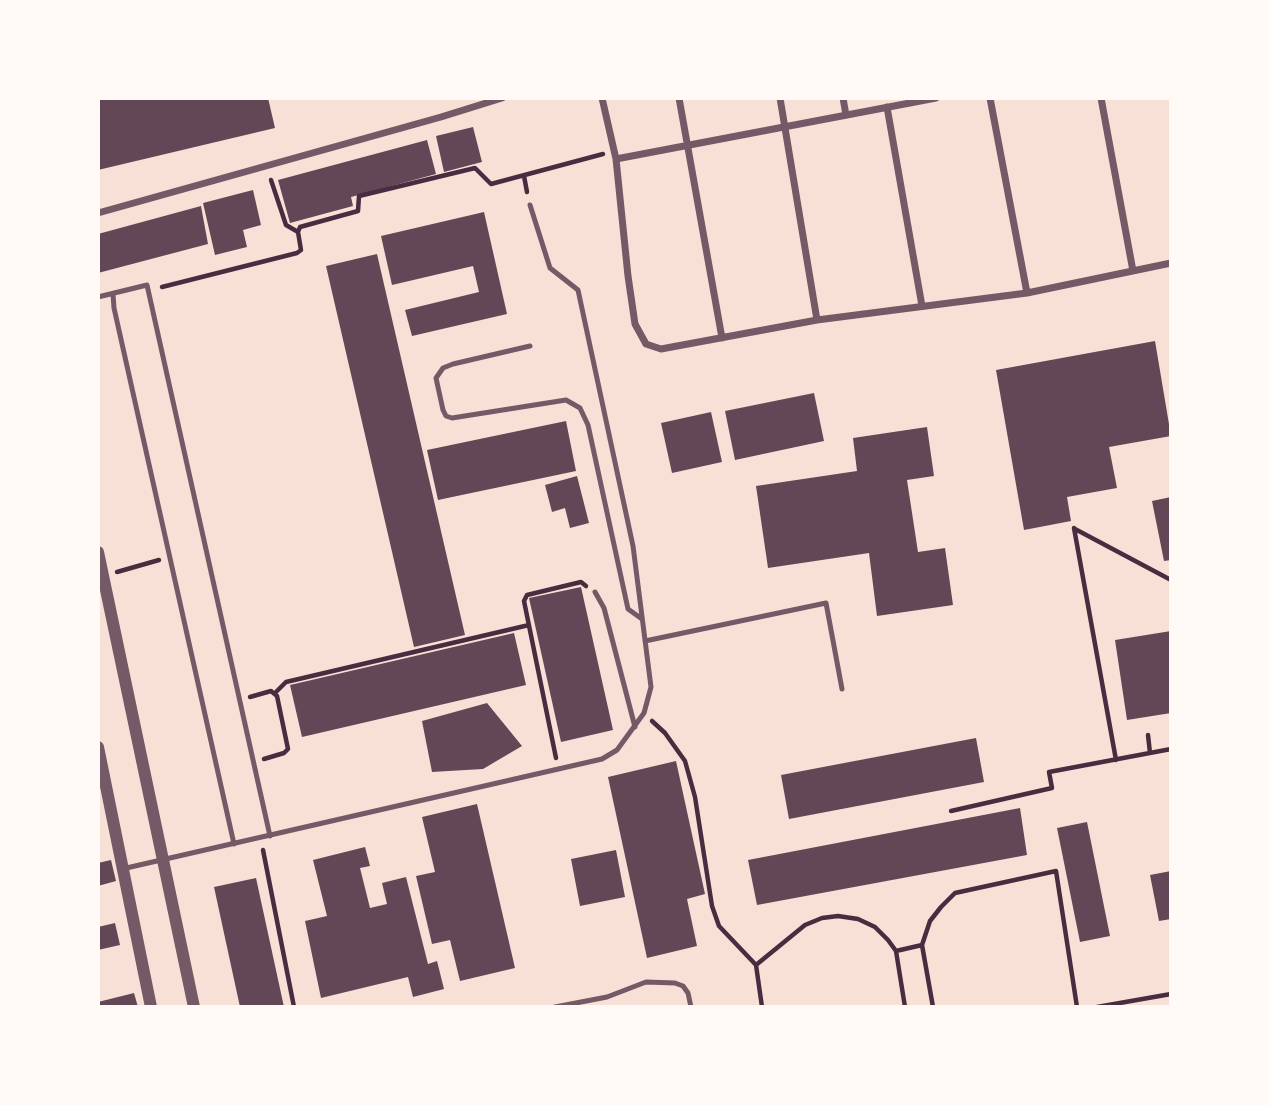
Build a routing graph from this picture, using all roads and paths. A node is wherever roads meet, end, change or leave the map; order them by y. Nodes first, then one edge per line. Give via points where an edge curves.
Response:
1 (502, 98) edge
2 (602, 98) edge
3 (679, 98) edge
4 (780, 98) edge
5 (843, 98) edge
6 (936, 98) edge
7 (990, 98) edge
8 (1101, 98) edge
9 (887, 107) junction
10 (846, 115) junction
11 (785, 127) junction
12 (687, 146) junction
13 (615, 155) junction
14 (267, 166) junction
15 (530, 205) dead end
16 (98, 213) edge
17 (298, 232) junction
18 (1171, 263) edge
19 (1133, 271) junction
20 (148, 291) junction
21 (1027, 293) junction
22 (113, 294) junction
23 (98, 297) edge
24 (922, 306) junction
25 (817, 320) junction
26 (722, 338) junction
27 (530, 346) dead end
28 (98, 552) edge
29 (1171, 580) edge
30 (595, 592) joint
31 (642, 619) junction
32 (529, 625) junction
33 (645, 641) junction
34 (842, 689) dead end
35 (275, 693) junction
36 (240, 700) junction
37 (644, 713) junction
38 (635, 727) junction
39 (1148, 735) dead end
40 (98, 747) edge
41 (1171, 749) edge
42 (1150, 753) junction
43 (1116, 760) junction
44 (253, 761) junction
45 (559, 770) junction
46 (951, 811) dead end
47 (270, 836) junction
48 (260, 838) junction
49 (234, 844) junction
50 (162, 861) junction
51 (122, 869) junction
52 (922, 945) junction
53 (896, 951) junction
54 (755, 965) junction
55 (1171, 995) edge
56 (151, 1007) edge
57 (194, 1007) edge
58 (294, 1007) edge
59 (555, 1007) edge
60 (691, 1007) edge
61 (762, 1007) edge
62 (905, 1007) edge
63 (933, 1007) edge
64 (1077, 1007) edge
65 (1097, 1007) edge

1 - 14 street
2 - 13 street
3 - 12 street
4 - 11 street
5 - 10 street
6 - 9 street
7 - 21 street
8 - 19 street
9 - 10 street
9 - 24 street
10 - 11 street
11 - 12 street
11 - 25 street
12 - 13 street
12 - 26 street
13 - 17 path via 491,184 475,168 359,196 358,211 300,226
13 - 26 street via 635,324 646,344 660,349
14 - 16 street
14 - 17 path via 286,226
15 - 31 lane via 550,268 578,290 633,546
17 - 20 path via 301,250 297,253
18 - 19 street
19 - 21 street
20 - 22 lane via 147,285
20 - 36 lane
21 - 24 street
22 - 23 lane
22 - 49 lane
24 - 25 street
25 - 26 street
27 - 31 lane via 443,368 436,378 443,410 452,418 566,400 580,408 588,425 628,609
28 - 50 street
29 - 43 path via 1074,528
30 - 32 path via 581,582 527,595
30 - 38 lane via 604,608
31 - 33 lane
32 - 35 path via 286,682
32 - 45 path
33 - 34 lane via 826,603
33 - 37 lane via 651,687
35 - 36 path
35 - 44 path via 288,749
36 - 44 lane
37 - 38 lane
37 - 54 path via 685,761 712,906 719,926
38 - 45 lane via 617,750 602,759
39 - 42 path
40 - 51 street
41 - 42 path
42 - 43 path
43 - 46 path via 1049,772 1052,788
44 - 47 lane
45 - 47 lane
47 - 48 lane
48 - 49 lane
48 - 58 path
49 - 50 lane
50 - 51 lane
50 - 57 street
51 - 56 street
52 - 53 path
52 - 63 path
52 - 64 path via 930,921 955,893 1056,871
53 - 54 path via 875,927 838,916 805,925
53 - 62 path
54 - 61 path
55 - 65 path
59 - 60 lane via 607,998 646,982 683,986

